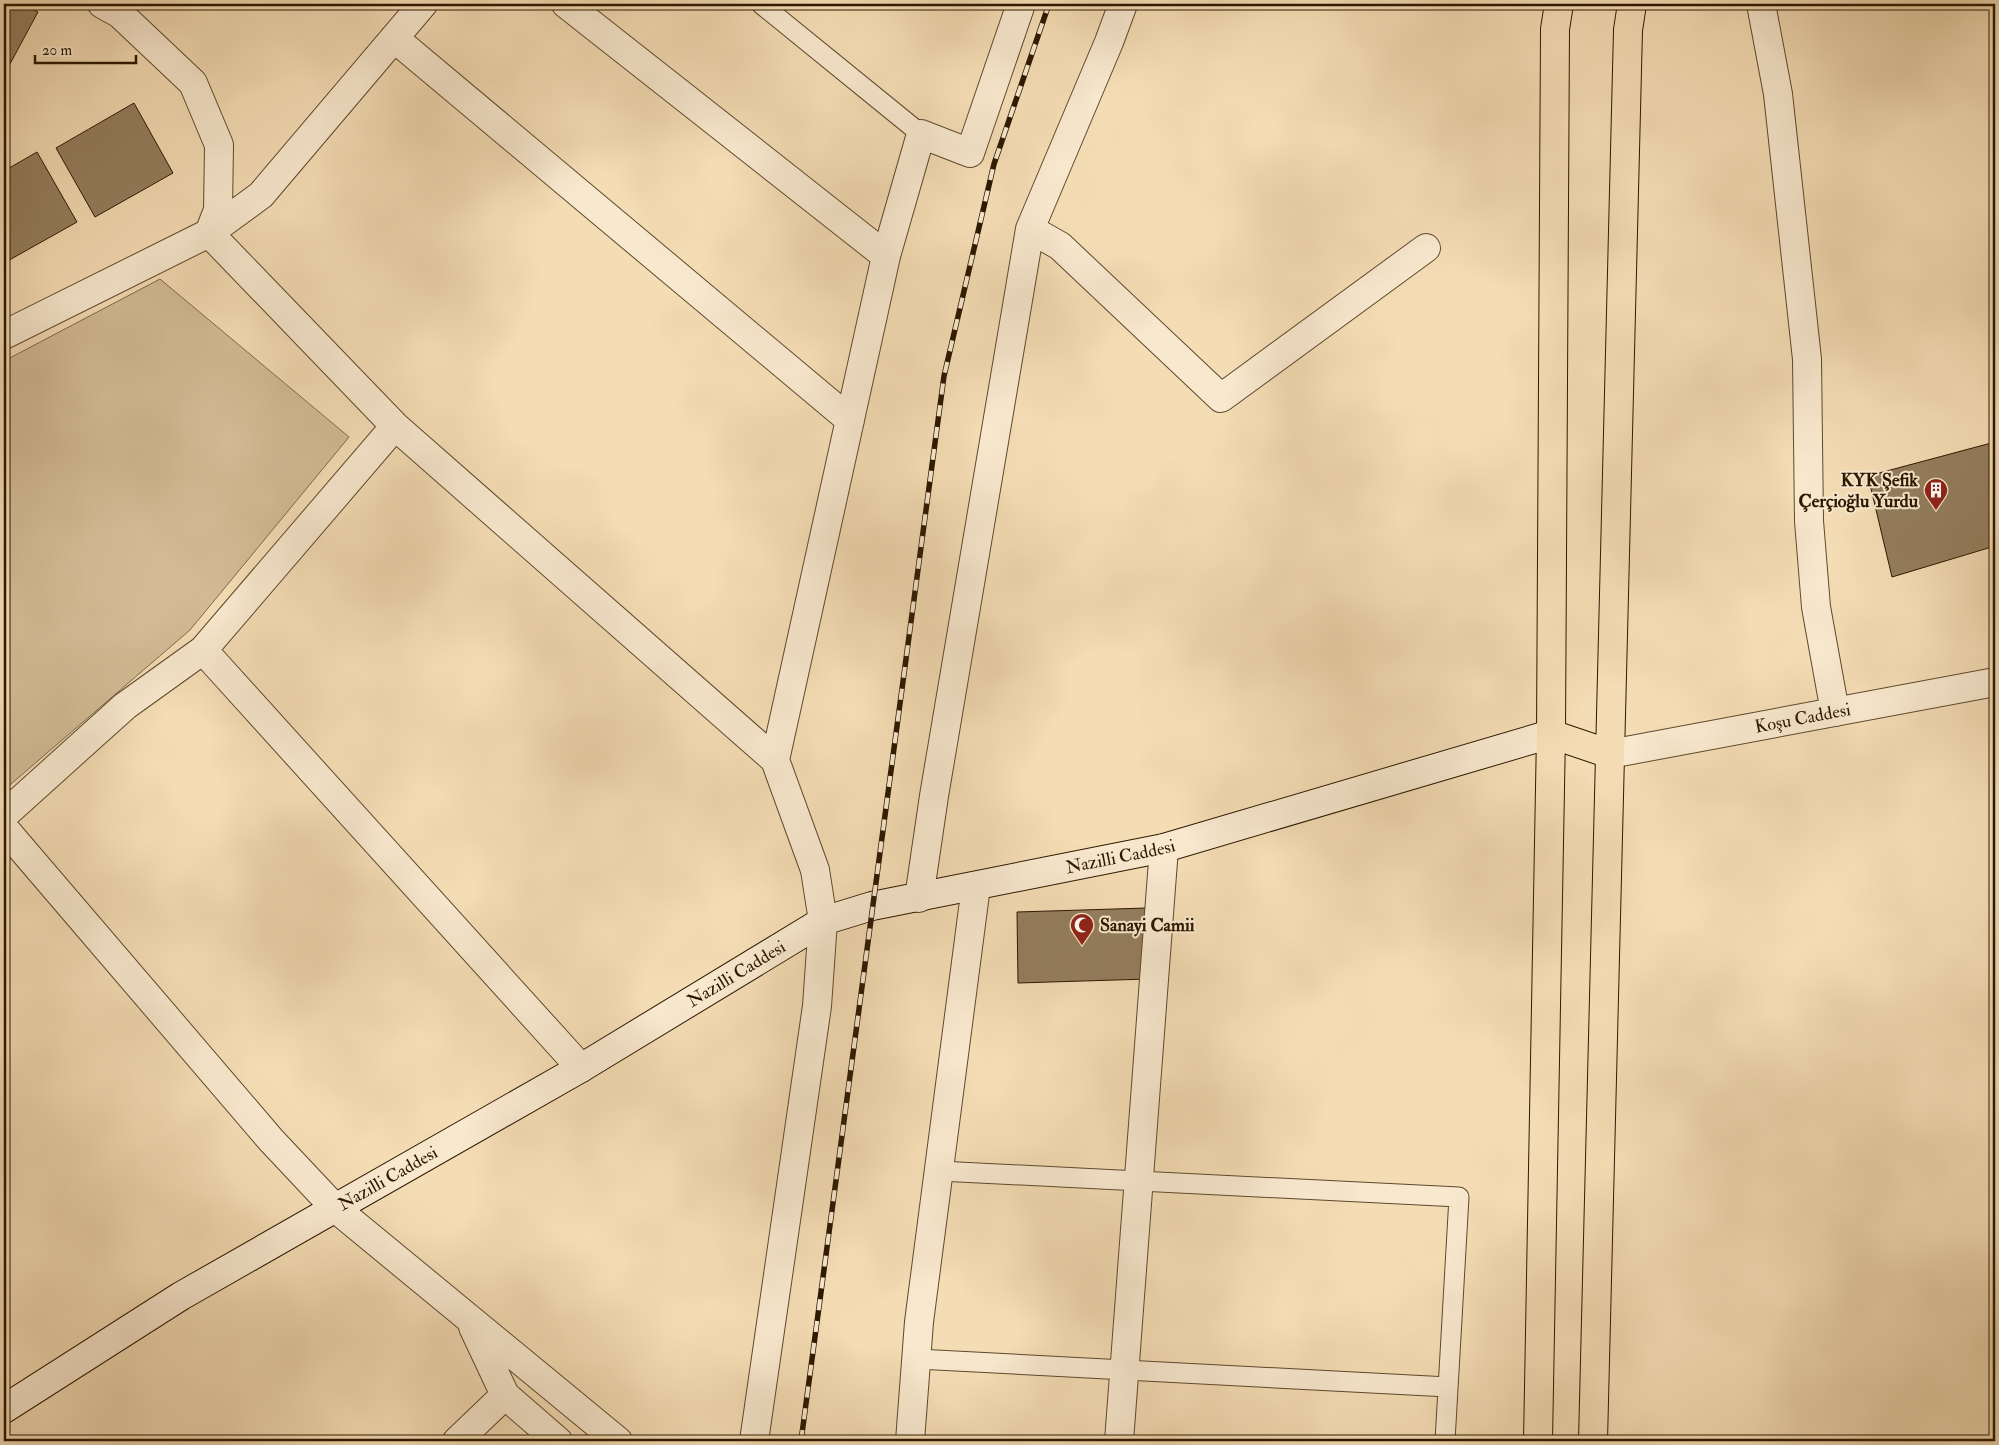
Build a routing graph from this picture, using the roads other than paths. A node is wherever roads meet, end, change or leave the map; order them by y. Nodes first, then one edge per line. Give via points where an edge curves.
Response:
1 (102, 4) edge
2 (423, 4) edge
3 (566, 4) edge
4 (760, 4) edge
5 (1022, 4) edge
6 (1123, 4) edge
7 (1559, 4) edge
8 (1632, 4) edge
9 (1761, 4) edge
10 (394, 38) junction
11 (921, 134) junction
12 (1030, 229) junction
13 (209, 233) junction
14 (1426, 248) dead end
15 (886, 256) junction
16 (4, 334) edge
17 (850, 420) junction
18 (395, 426) junction
19 (203, 650) junction
20 (1995, 682) edge
21 (1835, 712) junction
22 (1550, 734) junction
23 (1610, 754) junction
24 (775, 760) junction
25 (4, 815) edge
26 (4, 828) edge
27 (1164, 848) junction
28 (976, 886) junction
29 (919, 898) junction
30 (823, 920) junction
31 (581, 1068) junction
32 (939, 1171) junction
33 (1139, 1180) junction
34 (335, 1208) junction
35 (469, 1319) junction
36 (917, 1358) junction
37 (1125, 1370) junction
38 (1448, 1387) junction
39 (505, 1395) junction
40 (4, 1409) edge
41 (457, 1441) edge
42 (558, 1441) edge
43 (618, 1441) edge
44 (754, 1441) edge
45 (910, 1441) edge
46 (1119, 1441) edge
47 (1445, 1441) edge
48 (1538, 1441) edge
49 (1593, 1441) edge

1 - 13 street via 120,14 193,83 219,145 218,210
2 - 10 street
3 - 15 street
4 - 11 lane
5 - 11 street via 970,153
6 - 12 street
7 - 22 highway via 1554,39
8 - 23 highway via 1628,30
9 - 21 street via 1778,94 1807,359 1810,521 1816,607
10 - 13 street via 261,194
10 - 17 street
11 - 15 street
12 - 14 street via 1060,246 1221,398
12 - 29 street
13 - 16 street
13 - 18 street
15 - 17 street
17 - 24 street
18 - 19 street
18 - 24 street
19 - 25 street via 125,706
19 - 31 street
20 - 21 street, Koşu Caddesi
21 - 23 street, Koşu Caddesi
22 - 23 highway
22 - 27 street, Nazilli Caddesi
22 - 48 highway
23 - 49 highway
24 - 30 street via 815,870
26 - 34 street via 271,1140
27 - 28 street, Nazilli Caddesi
27 - 33 street
28 - 29 street, Nazilli Caddesi
28 - 32 street
29 - 30 street, Nazilli Caddesi via 872,906
30 - 31 street, Nazilli Caddesi
30 - 44 street via 817,1006
31 - 34 street, Nazilli Caddesi
32 - 33 lane
32 - 36 street
33 - 37 street
33 - 38 lane via 1459,1197
34 - 35 street
34 - 40 street, Nazilli Caddesi via 181,1296
35 - 39 street
35 - 43 street
36 - 37 lane
36 - 45 street
37 - 38 lane
37 - 46 street
38 - 47 lane
39 - 41 street
39 - 42 street

